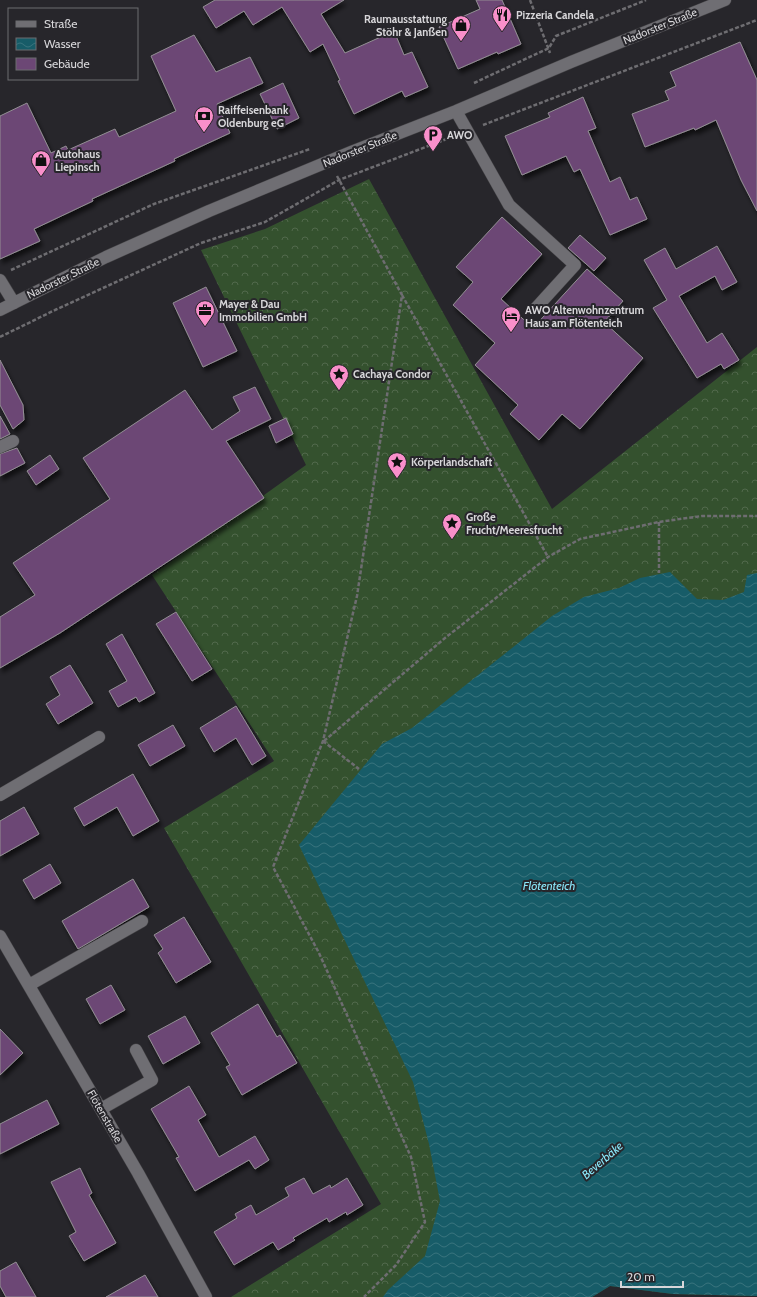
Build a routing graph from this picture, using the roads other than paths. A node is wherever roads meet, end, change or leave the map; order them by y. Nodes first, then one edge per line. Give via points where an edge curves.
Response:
1 (719, 1) edge
2 (456, 111) junction
3 (4, 276) edge
4 (14, 303) junction
5 (535, 309) dead end
6 (0, 310) edge
7 (13, 441) dead end
8 (0, 448) edge
9 (99, 737) dead end
10 (0, 795) edge
11 (142, 921) dead end
12 (0, 936) edge
13 (29, 985) junction
14 (136, 1050) dead end
15 (101, 1109) junction
16 (206, 1297) edge

1 - 2 street, Nadorster Straße
2 - 4 street, Nadorster Straße via 209,211 106,257
2 - 5 street via 509,205 575,264
3 - 4 street
4 - 6 street, Nadorster Straße
7 - 8 street
9 - 10 street
11 - 13 street
12 - 13 street, Flötenstraße
13 - 15 street, Flötenstraße
14 - 15 street via 152,1080
15 - 16 street, Flötenstraße

